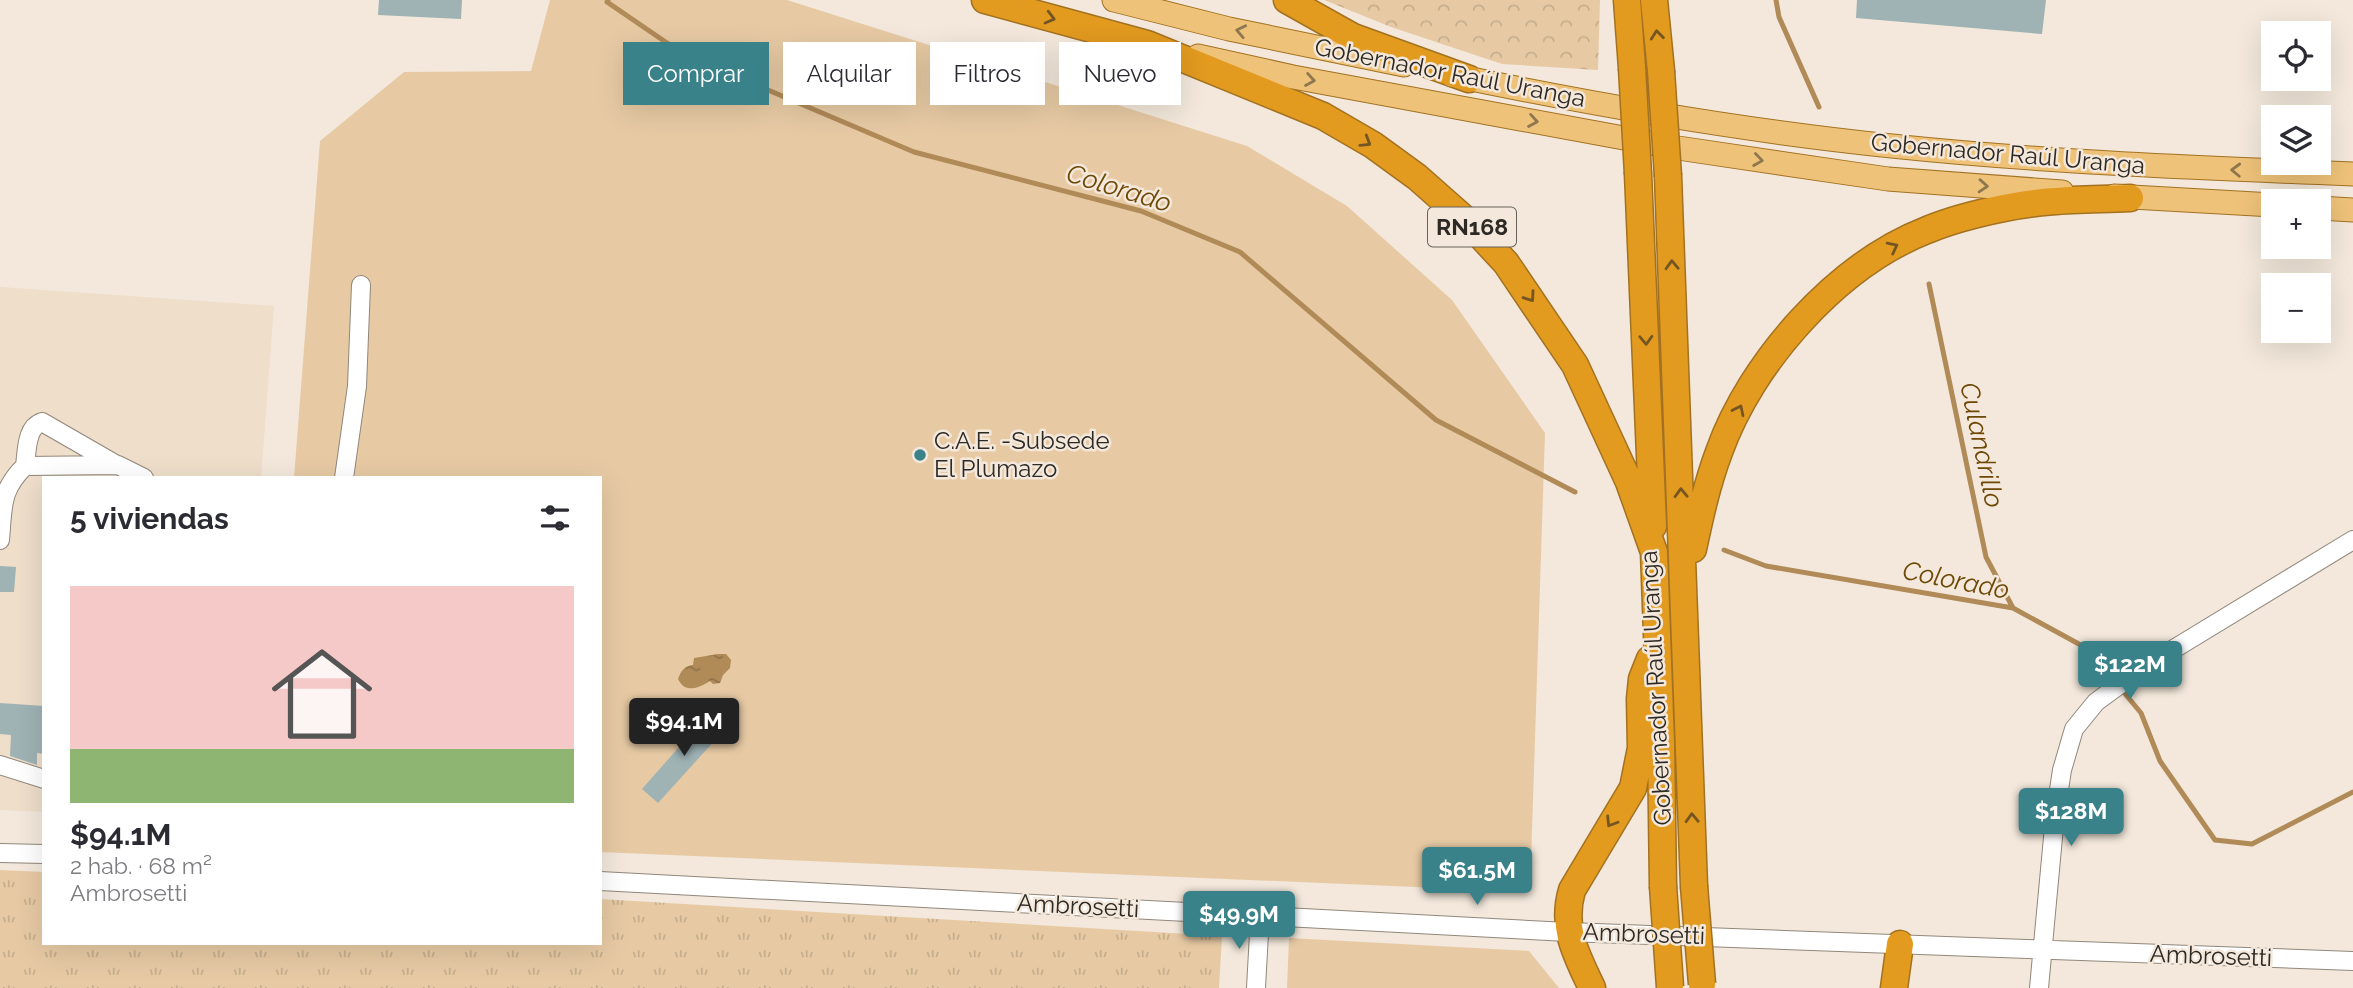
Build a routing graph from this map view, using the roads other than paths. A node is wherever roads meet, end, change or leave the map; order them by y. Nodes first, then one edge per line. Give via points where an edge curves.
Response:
1 (985, 0) edge
2 (1114, 0) edge
3 (1287, 0) edge
4 (1627, 0) edge
5 (1654, 0) edge
6 (1140, 42) edge
7 (1181, 52) edge
8 (1181, 58) edge
9 (1469, 79) junction
10 (2353, 174) edge
11 (2130, 198) junction
12 (2261, 204) edge
13 (2331, 209) edge
14 (2353, 210) edge
15 (361, 285) dead end
16 (25, 466) junction
17 (118, 466) junction
18 (140, 476) edge
19 (344, 476) edge
20 (0, 540) edge
21 (2353, 540) edge
22 (1654, 552) junction
23 (1685, 592) junction
24 (1657, 642) junction
25 (0, 765) edge
26 (42, 778) edge
27 (0, 853) edge
28 (42, 854) edge
29 (602, 881) edge
30 (1260, 915) junction
31 (1568, 932) junction
32 (1900, 944) junction
33 (2042, 950) junction
34 (2353, 961) edge
35 (1702, 986) edge
36 (1670, 987) edge
37 (1256, 988) edge
38 (1592, 988) edge
39 (1894, 988) edge
40 (2039, 988) edge

1 -> 6 highway, Gobernador Raúl Uranga / RN168
9 -> 2 main road, Gobernador Raúl Uranga
3 - 9 highway via 1353,37
4 -> 22 highway, bridge
23 -> 5 highway, Gobernador Raúl Uranga, bridge via 1668,176
7 -> 11 main road, Gobernador Raúl Uranga via 1293,77 1678,148 1888,179
8 -> 22 highway, Gobernador Raúl Uranga / RN168 via 1323,116 1417,177 1468,222 1506,263 1575,365 1629,482
10 -> 9 main road, Gobernador Raúl Uranga via 2132,166 1891,146 1681,117
11 - 12 main road, Gobernador Raúl Uranga
23 -> 11 highway via 1702,505 1719,450 1767,362 1831,292 1882,253 1927,230 2004,208
13 - 14 main road
15 - 19 street via 357,386
16 - 17 street
16 - 17 street via 30,431 42,422
16 - 20 street via 4,496
17 - 18 street
21 - 33 street via 2141,669 2096,702 2074,729 2055,816
22 - 24 highway, Gobernador Raúl Uranga / RN168
35 -> 23 highway, Gobernador Raúl Uranga, bridge via 1694,886
24 -> 31 highway via 1642,679 1641,748 1633,789 1572,890
24 - 36 highway, Gobernador Raúl Uranga / RN168, bridge
25 - 26 street
27 - 28 street
29 - 30 street, Ambrosetti
30 - 31 street, Ambrosetti
30 - 37 street
31 - 32 street, Ambrosetti
31 - 38 highway
32 - 33 street, Ambrosetti
32 - 39 highway
33 - 34 street, Ambrosetti
33 - 40 street

